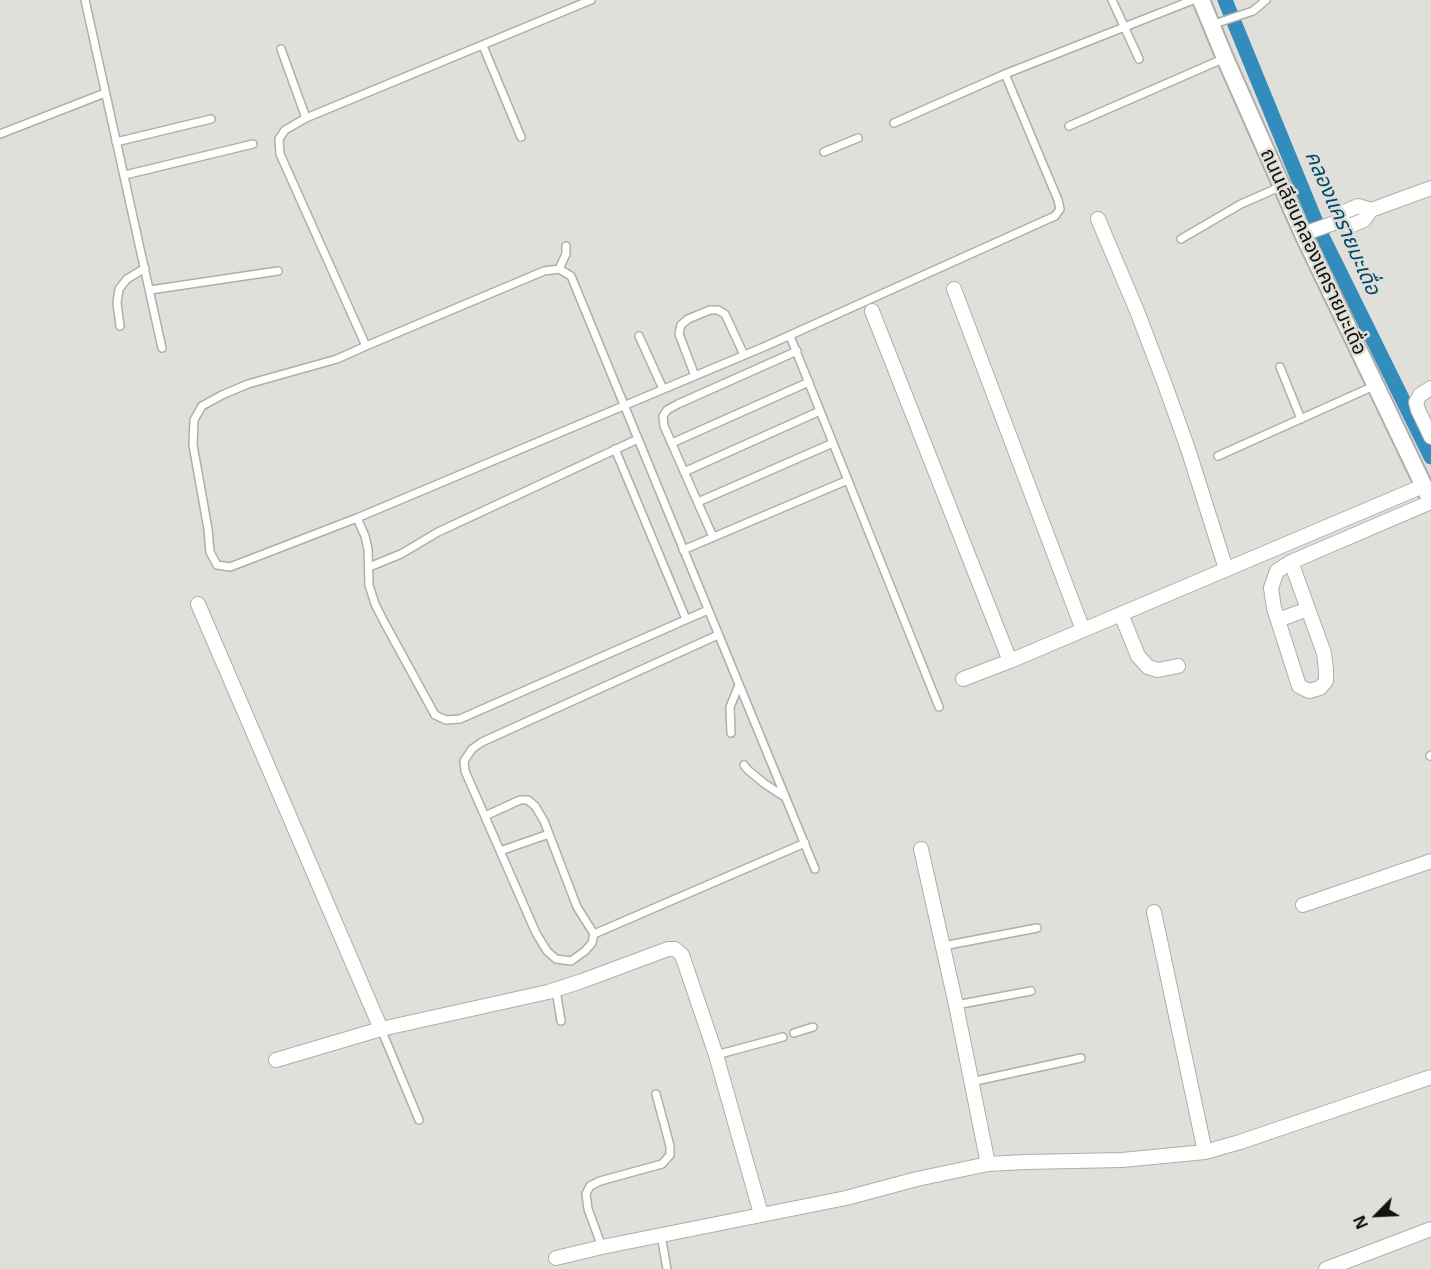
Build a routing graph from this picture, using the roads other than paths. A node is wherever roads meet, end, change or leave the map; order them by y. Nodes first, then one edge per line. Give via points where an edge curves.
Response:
1 (85, 0) edge
2 (591, 0) edge
3 (1112, 0) edge
4 (1193, 0) edge
5 (1201, 0) edge
6 (1266, 0) edge
7 (1217, 23) junction
8 (1123, 27) junction
9 (483, 46) junction
10 (281, 49) dead end
11 (1225, 58) junction
12 (1138, 60) dead end
13 (1005, 74) junction
14 (105, 93) junction
15 (306, 118) junction
16 (211, 119) dead end
17 (894, 123) dead end
18 (1069, 126) dead end
19 (0, 134) edge
20 (521, 137) dead end
21 (858, 138) dead end
22 (116, 142) junction
23 (253, 144) dead end
24 (824, 152) dead end
25 (124, 175) junction
26 (1282, 186) junction
27 (1431, 188) edge
28 (1098, 219) dead end
29 (1312, 231) junction
30 (1181, 239) dead end
31 (566, 246) dead end
32 (145, 268) junction
33 (559, 268) junction
34 (278, 271) dead end
35 (954, 289) dead end
36 (150, 290) junction
37 (872, 311) dead end
38 (120, 326) dead end
39 (639, 336) dead end
40 (790, 336) junction
41 (366, 346) junction
42 (162, 348) dead end
43 (796, 351) junction
44 (744, 355) junction
45 (1280, 367) dead end
46 (695, 376) junction
47 (809, 382) junction
48 (1376, 385) junction
49 (1431, 388) edge
50 (663, 389) junction
51 (624, 406) junction
52 (820, 411) junction
53 (1301, 419) junction
54 (1431, 437) edge
55 (638, 439) junction
56 (672, 443) junction
57 (833, 443) junction
58 (615, 449) junction
59 (1218, 456) dead end
60 (684, 472) junction
61 (848, 480) junction
62 (1428, 496) edge
63 (698, 502) junction
64 (357, 518) junction
65 (713, 537) junction
66 (683, 550) junction
67 (1291, 562) junction
68 (369, 567) junction
69 (1226, 569) junction
70 (198, 604) dead end
71 (1308, 609) junction
72 (708, 610) junction
73 (1122, 614) junction
74 (686, 619) junction
75 (1278, 620) junction
76 (1083, 630) junction
77 (718, 635) junction
78 (1010, 661) junction
79 (1178, 666) dead end
80 (963, 680) dead end
81 (739, 685) junction
82 (939, 707) dead end
83 (732, 733) dead end
84 (744, 765) dead end
85 (785, 797) junction
86 (484, 816) junction
87 (549, 834) junction
88 (804, 843) junction
89 (921, 849) dead end
90 (500, 851) junction
91 (1431, 861) edge
92 (815, 869) dead end
93 (1303, 905) dead end
94 (1154, 912) dead end
95 (1037, 928) dead end
96 (594, 934) junction
97 (943, 946) junction
98 (556, 990) junction
99 (1031, 991) dead end
100 (956, 1005) junction
101 (561, 1021) dead end
102 (813, 1027) dead end
103 (381, 1029) junction
104 (794, 1033) dead end
105 (783, 1037) dead end
106 (716, 1055) junction
107 (1081, 1058) dead end
108 (276, 1060) dead end
109 (1431, 1077) edge
110 (971, 1082) junction
111 (656, 1094) dead end
112 (419, 1120) dead end
113 (1205, 1152) junction
114 (988, 1164) junction
115 (761, 1214) junction
116 (1431, 1229) edge
117 (661, 1235) junction
118 (602, 1247) junction
119 (556, 1258) dead end
120 (667, 1269) edge
121 (1326, 1269) edge

1 - 14 lane
2 - 9 lane
3 - 8 lane
4 - 8 lane
5 - 7 street, ถนนเลียบคลองแครายมะเดื่อ
6 - 7 lane via 1253,10
7 - 11 street, ถนนเลียบคลองแครายมะเดื่อ
8 - 12 lane
8 - 13 lane
9 - 15 lane
9 - 20 lane
10 - 15 lane
11 - 18 lane
11 - 26 street, ถนนเลียบคลองแครายมะเดื่อ
13 - 17 lane
13 - 40 lane via 1058,200 1060,209 1055,216
14 - 19 lane
14 - 22 lane
15 - 41 lane via 285,130 279,139 280,154
16 - 22 lane
21 - 24 lane
22 - 25 lane
23 - 25 lane
25 - 32 lane
26 - 29 street, ถนนเลียบคลองแครายมะเดื่อ
26 - 30 lane via 1241,204
27 - 29 street via 1371,210 1364,220 1350,226 1340,221
28 - 69 street via 1164,382
29 - 48 street, ถนนเลียบคลองแครายมะเดื่อ
31 - 33 lane
32 - 36 lane
32 - 38 lane via 119,289
33 - 41 lane
33 - 51 lane via 570,276
34 - 36 lane
35 - 76 street
36 - 42 lane
37 - 78 street
39 - 50 lane
40 - 43 lane
40 - 44 lane
41 - 64 lane via 222,395 202,406 194,420 193,445 210,552 217,565 230,567
43 - 47 lane
43 - 56 lane via 667,410 664,426
44 - 46 lane
44 - 46 lane via 724,314 718,310 688,319 681,325 680,334
45 - 53 lane
46 - 50 lane
47 - 52 lane
47 - 56 lane
48 - 53 lane
48 - 62 street, ถนนเลียบคลองแครายมะเดื่อ
49 - 54 street via 1416,402
50 - 51 lane
51 - 55 lane
51 - 64 lane
52 - 57 lane
52 - 60 lane
53 - 59 lane
55 - 58 lane
55 - 66 lane
56 - 60 lane
57 - 61 lane
57 - 63 lane
58 - 68 lane
58 - 74 lane
60 - 63 lane
61 - 65 lane
61 - 82 lane
62 - 67 street
62 - 69 street
63 - 65 lane
64 - 68 lane via 365,536
65 - 66 lane
66 - 72 lane
67 - 71 street
67 - 75 street via 1277,571 1271,588
68 - 74 lane via 369,585 383,620 435,715 446,720 460,719
69 - 73 street
70 - 103 street
71 - 75 street
71 - 75 street via 1324,653 1326,681 1320,688 1309,691 1299,686
72 - 74 lane
72 - 77 lane
73 - 76 street
73 - 79 street via 1138,656 1148,667
76 - 78 street
77 - 81 lane
77 - 86 lane via 472,749 464,761 465,771
78 - 80 street
81 - 83 lane via 730,707
81 - 85 lane
84 - 85 lane
85 - 88 lane
86 - 87 lane via 528,800
86 - 90 lane
87 - 90 lane
87 - 96 lane via 577,907
88 - 92 lane
88 - 96 lane
89 - 97 street
90 - 96 lane via 536,933 556,959 570,961 585,951
91 - 93 street
94 - 113 street
95 - 97 lane
97 - 100 street
98 - 101 lane
98 - 103 street
98 - 106 street via 675,949 682,955
99 - 100 lane
100 - 110 street
102 - 104 lane
103 - 108 street
103 - 112 lane
105 - 106 lane
106 - 115 street
107 - 110 lane
109 - 113 street
110 - 114 street
111 - 118 lane via 670,1155 662,1164 590,1186 586,1194 588,1209
113 - 114 street via 1122,1160
114 - 115 street
115 - 117 street
116 - 121 street
117 - 118 street
117 - 120 lane
118 - 119 street

